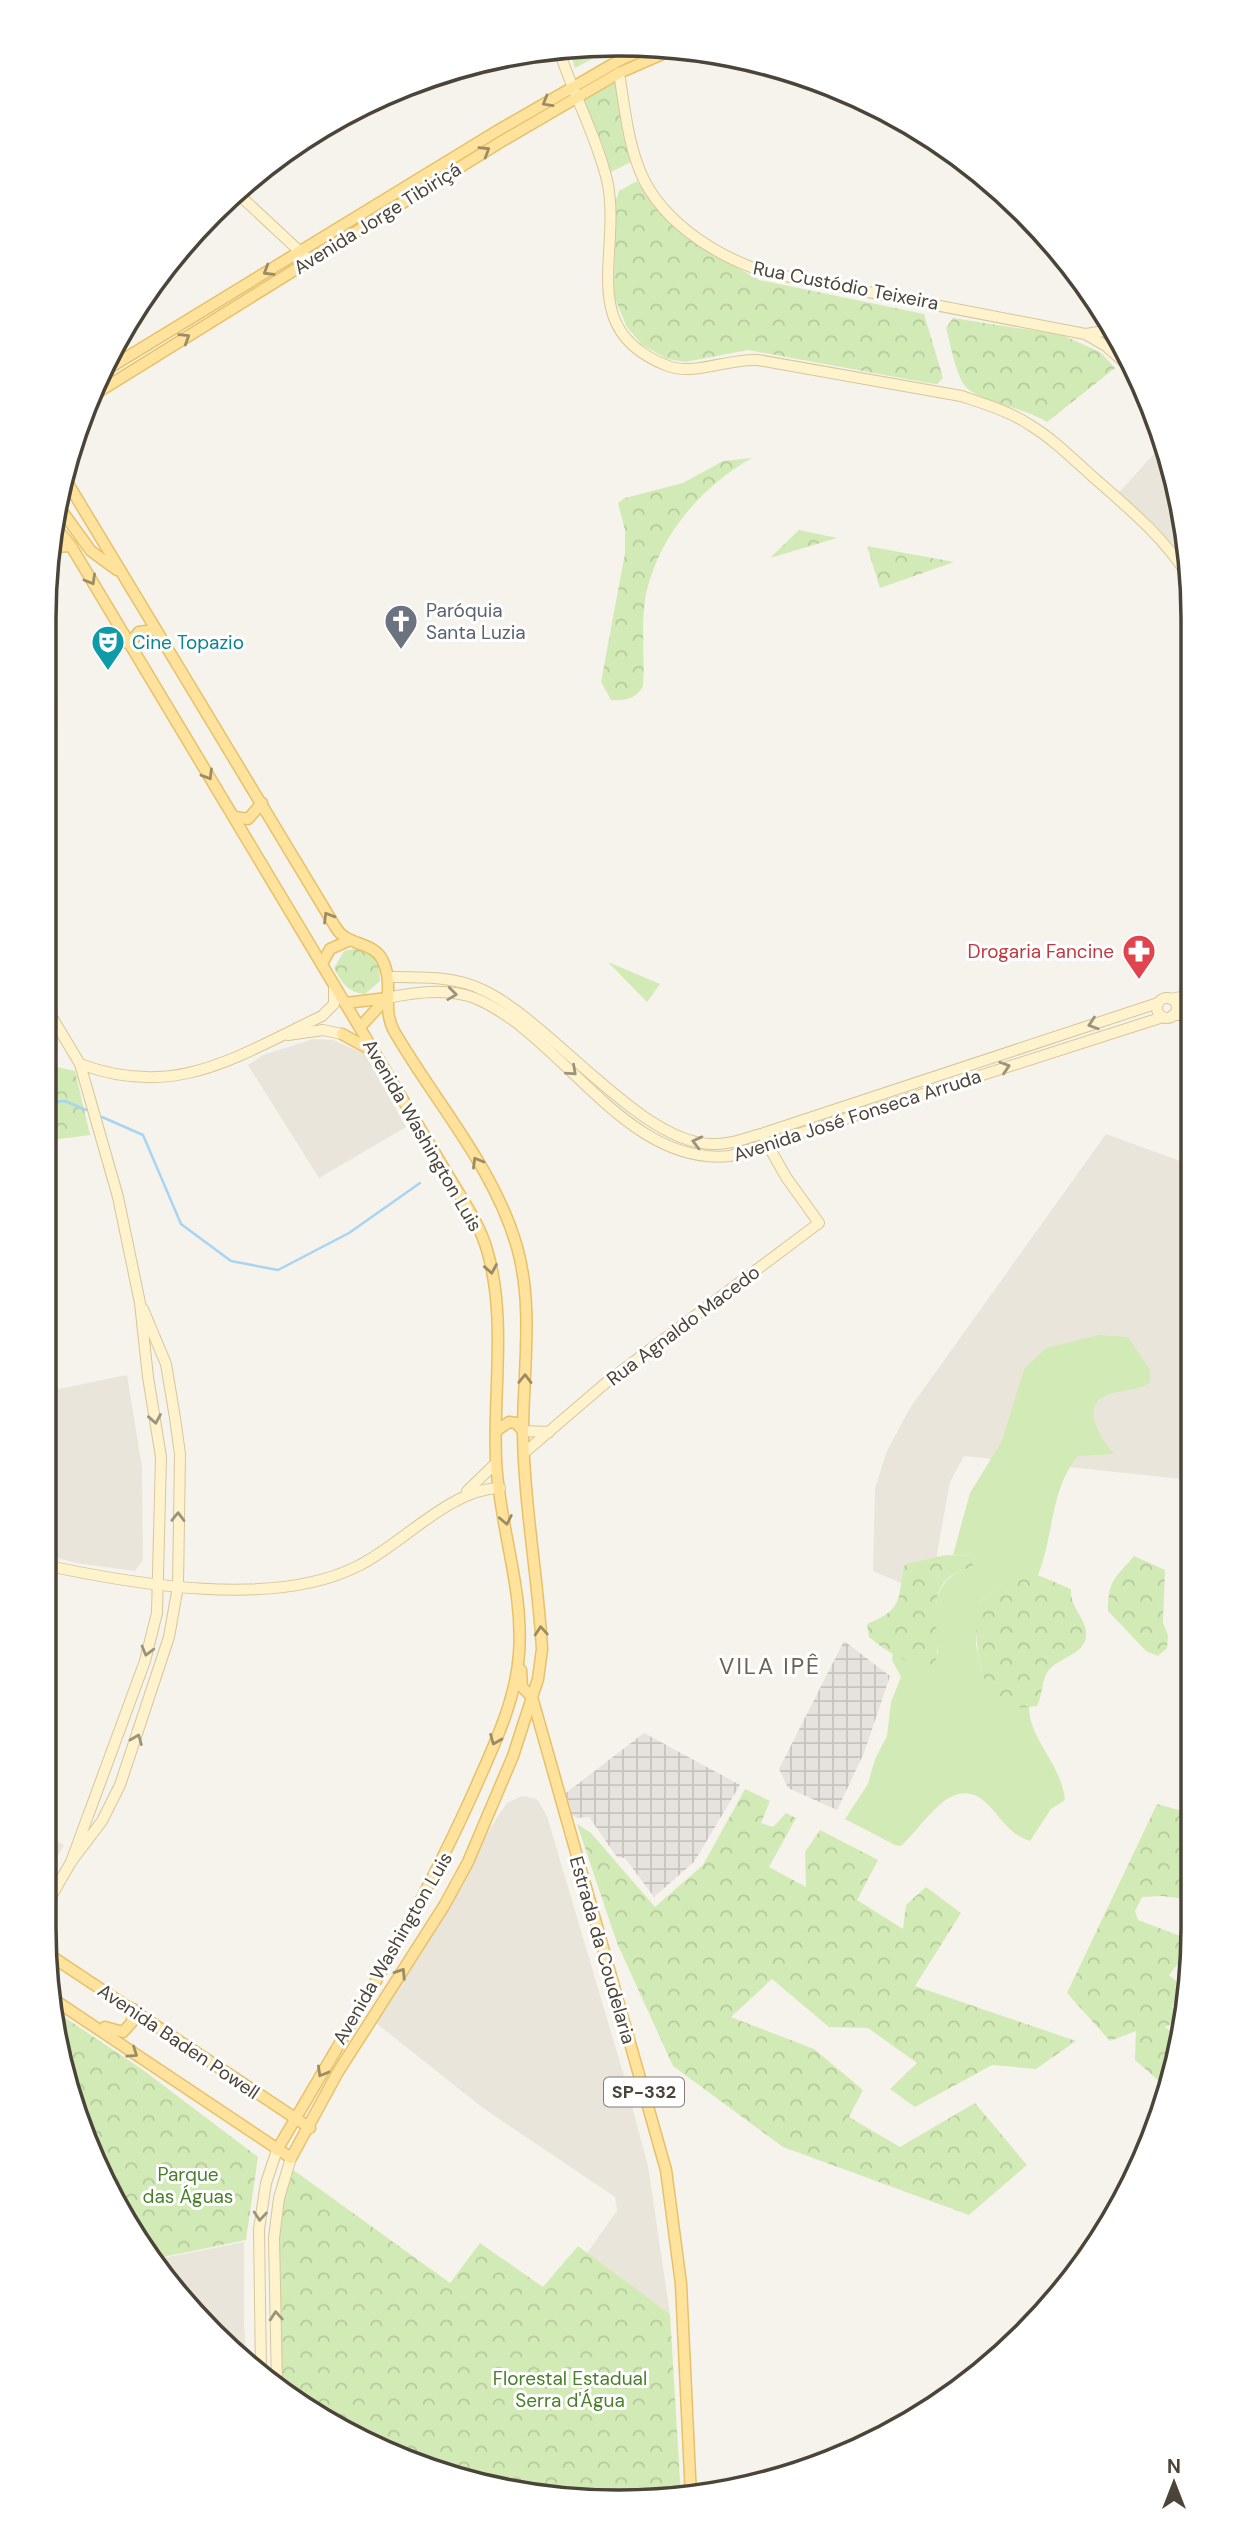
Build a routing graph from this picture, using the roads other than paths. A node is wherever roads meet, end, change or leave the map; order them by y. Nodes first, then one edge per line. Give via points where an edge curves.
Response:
1 (619, 56) edge
2 (629, 56) edge
3 (656, 57) edge
4 (562, 59) edge
5 (620, 60) junction
6 (619, 73) junction
7 (574, 92) junction
8 (244, 199) edge
9 (302, 251) junction
10 (310, 261) junction
11 (1102, 331) edge
12 (1086, 334) junction
13 (1115, 354) edge
14 (118, 363) edge
15 (106, 387) edge
16 (71, 489) edge
17 (65, 518) edge
18 (62, 536) edge
19 (61, 547) edge
20 (71, 547) junction
21 (1177, 558) edge
22 (120, 572) junction
23 (154, 630) junction
24 (129, 645) junction
25 (262, 803) junction
26 (235, 817) junction
27 (348, 941) junction
28 (322, 964) junction
29 (388, 977) junction
30 (334, 984) junction
31 (387, 998) junction
32 (1181, 998) edge
33 (1173, 1001) junction
34 (346, 1003) junction
35 (1158, 1003) junction
36 (1181, 1007) edge
37 (1181, 1014) edge
38 (1168, 1016) junction
39 (56, 1024) edge
40 (360, 1027) junction
41 (342, 1034) joint
42 (277, 1037) junction
43 (375, 1052) junction
44 (80, 1063) junction
45 (764, 1133) junction
46 (766, 1144) junction
47 (140, 1303) junction
48 (148, 1377) junction
49 (175, 1418) junction
50 (496, 1431) junction
51 (523, 1431) junction
52 (550, 1432) junction
53 (524, 1453) junction
54 (496, 1463) junction
55 (500, 1488) junction
56 (459, 1499) junction
57 (56, 1568) edge
58 (158, 1584) junction
59 (178, 1586) junction
60 (519, 1657) junction
61 (532, 1697) junction
62 (523, 1726) junction
63 (542, 1736) junction
64 (124, 1772) junction
65 (103, 1775) junction
66 (71, 1863) junction
67 (56, 1889) edge
68 (57, 1960) edge
69 (61, 2004) edge
70 (62, 2005) edge
71 (133, 2009) junction
72 (295, 2117) junction
73 (310, 2128) junction
74 (277, 2150) junction
75 (291, 2158) junction
76 (261, 2361) edge
77 (277, 2375) edge
78 (690, 2485) edge

1 - 5 street
2 - 5 main road, Avenida Jorge Tibiriçá
3 - 6 main road, Avenida Jorge Tibiriçá
4 - 7 street
5 - 7 main road, Avenida Jorge Tibiriçá
6 - 7 main road, Avenida Jorge Tibiriçá
6 - 12 street, Rua Custódio Teixeira via 638,166 677,221 719,253 765,272
7 -> 9 main road, Avenida Jorge Tibiriçá
10 -> 7 main road, Avenida Jorge Tibiriçá
7 - 21 street via 607,182 606,281 611,309 632,347 671,367 691,369 729,360 758,360 961,396 992,406 1050,439
8 - 9 street
9 - 10 street
9 -> 14 main road, Avenida Jorge Tibiriçá
15 -> 10 main road, Avenida Jorge Tibiriçá
11 - 12 street
12 - 13 street, Rua Custódio Teixeira
16 - 22 main road
17 - 22 main road via 91,551
18 - 20 main road, Avenida Washington Luis
19 - 20 main road
20 -> 24 main road, Avenida Washington Luis
22 - 23 main road
23 - 24 main road via 139,632
23 - 25 main road
24 -> 26 main road, Avenida Washington Luis
25 - 26 main road via 248,819
27 -> 25 main road
26 - 28 main road, Avenida Washington Luis
27 - 28 main road via 330,949
27 - 29 main road via 371,948 381,957
28 - 30 main road, Avenida Washington Luis
29 - 31 main road, Avenida Washington Luis
45 -> 29 street, Avenida José Fonseca Arruda via 732,1143 692,1142 641,1114 504,1001 458,981
30 - 34 main road, Avenida Washington Luis
30 - 42 street via 336,997 331,1009
31 - 34 main road
31 - 40 main road
31 -> 46 street, Avenida José Fonseca Arruda via 412,992 477,999 521,1026 634,1126 663,1144 689,1154 719,1157
51 -> 31 main road, Avenida Washington Luis via 526,1329 517,1247 488,1180 395,1031 386,1010
32 - 33 street, Avenida José Fonseca Arruda
33 - 35 street, Avenida José Fonseca Arruda via 1161,999
33 - 36 street
33 - 38 street
34 - 40 main road, Avenida Washington Luis
35 - 38 street via 1157,1011
35 -> 45 street, Avenida José Fonseca Arruda
37 - 38 street, Avenida José Fonseca Arruda
46 -> 38 street, Avenida José Fonseca Arruda
39 - 44 street
40 - 43 main road, Avenida Washington Luis
41 - 42 street via 323,1031
41 - 43 main road
42 - 44 street via 217,1066 168,1078 120,1075
43 -> 50 main road, Avenida Washington Luis via 488,1251 496,1314
44 - 47 street via 118,1197
45 - 46 street
46 - 52 street, Rua Agnaldo Macedo via 819,1223 608,1381
47 - 48 street
47 - 49 street via 166,1364
48 - 49 street via 148,1360 156,1356
48 -> 58 street via 161,1457
59 -> 49 street via 180,1454
50 - 51 main road via 509,1422
50 - 54 main road, Avenida Washington Luis
51 - 52 street
51 - 53 main road, Avenida Washington Luis
52 - 53 street, Rua Agnaldo Macedo
61 -> 53 main road, Avenida Washington Luis via 542,1649
54 - 55 main road, Avenida Washington Luis
54 - 56 street
55 - 56 street via 477,1490
55 -> 60 main road, Avenida Washington Luis via 517,1587
56 - 59 street via 380,1555 328,1577 289,1587
57 - 58 street
58 - 59 street
58 -> 65 street via 157,1613 145,1661
64 -> 59 street via 169,1636
60 - 61 main road, Estrada da Coudelaria via 521,1684
60 -> 72 main road, Avenida Washington Luis via 505,1714 432,1883
61 - 62 main road, Avenida Washington Luis
61 - 63 main road, Estrada da Coudelaria / SP-332
62 - 63 main road via 533,1725
73 -> 62 main road, Avenida Washington Luis via 338,2072 468,1862
63 - 78 main road, Estrada da Coudelaria / SP-332 via 671,2195 681,2284
64 - 65 street via 106,1801 100,1792
64 - 66 street via 102,1821
65 - 66 street
66 - 67 street
68 - 71 main road, Avenida Baden Powell
69 - 71 main road via 118,2033 130,2026
70 -> 74 main road, Avenida Baden Powell
71 - 72 main road, Avenida Baden Powell
72 - 73 main road, Avenida Baden Powell
72 - 74 main road, Avenida Washington Luis
73 - 75 main road, Avenida Washington Luis
74 - 75 main road, Avenida Baden Powell
74 -> 76 street via 259,2229
77 -> 75 street via 274,2238

